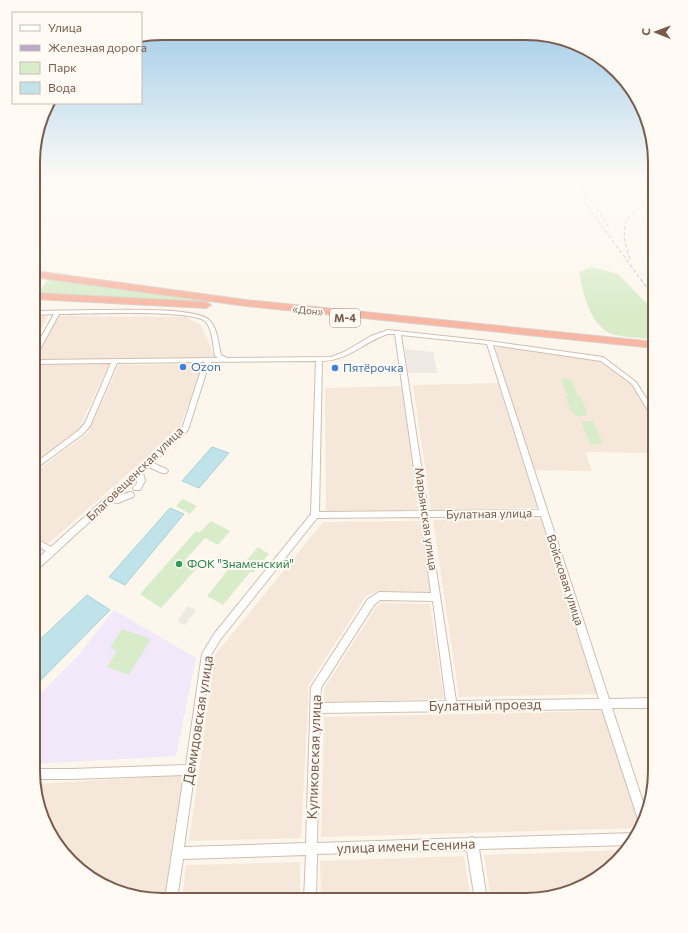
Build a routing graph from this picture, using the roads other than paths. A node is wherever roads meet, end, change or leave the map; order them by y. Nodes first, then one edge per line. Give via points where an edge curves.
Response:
1 (40, 276) edge
2 (40, 277) edge
3 (40, 285) edge
4 (40, 296) edge
5 (40, 313) edge
6 (57, 313) junction
7 (398, 333) junction
8 (489, 343) junction
9 (40, 344) edge
10 (648, 344) edge
11 (648, 351) edge
12 (209, 360) junction
13 (228, 360) junction
14 (319, 360) junction
15 (115, 361) junction
16 (40, 362) edge
17 (648, 406) edge
18 (40, 463) edge
19 (149, 464) junction
20 (164, 471) dead end
21 (139, 472) junction
22 (137, 488) dead end
23 (130, 495) dead end
24 (110, 499) junction
25 (543, 513) junction
26 (314, 515) junction
27 (426, 515) junction
28 (40, 544) edge
29 (52, 551) junction
30 (40, 562) edge
31 (436, 597) junction
32 (605, 702) junction
33 (648, 703) edge
34 (452, 706) junction
35 (316, 708) junction
36 (190, 770) junction
37 (40, 774) edge
38 (641, 812) edge
39 (628, 839) edge
40 (472, 843) junction
41 (310, 849) junction
42 (178, 853) junction
43 (172, 893) edge
44 (310, 893) edge
45 (480, 893) edge

1 - 10 highway, «Дон» / М-4 via 253,304
2 - 3 highway, М-4 via 43,280
4 - 11 highway, «Дон» / М-4 via 232,306
5 - 6 street
6 - 9 street
6 - 13 street via 160,312 200,316 210,324 218,356
7 - 8 street
7 - 14 street via 380,334 341,357
7 - 27 street, Марьянская улица
8 - 17 street via 603,359 634,383
8 - 25 street, Войсковая улица
12 - 13 street
12 - 15 street
12 - 19 street, Благовещенская улица via 185,430
13 - 14 street
14 - 26 street
15 - 16 street
15 - 18 street via 88,424
19 - 20 street
19 - 21 street, Благовещенская улица
21 - 22 street via 141,483
21 - 24 street, Благовещенская улица
23 - 24 street via 118,500
24 - 29 street, Благовещенская улица
25 - 27 street, Булатная улица
25 - 32 street, Войсковая улица
26 - 27 street, Булатная улица
26 - 36 street, Демидовская улица via 217,637 207,654
27 - 31 street, Марьянская улица
28 - 29 street
29 - 30 street, Благовещенская улица
31 - 34 street, Марьянская улица
31 - 35 street, Куликовская улица via 379,596 371,602 316,687
32 - 33 street, Булатный проезд
32 - 34 street, Булатный проезд
32 - 38 street, Войсковая улица
34 - 35 street, Булатный проезд
35 - 41 street, Куликовская улица
36 - 37 street
36 - 42 street, Демидовская улица
39 - 40 street, улица имени Есенина
40 - 41 street, улица имени Есенина
40 - 45 street
41 - 42 street, улица имени Есенина
41 - 44 street, Куликовская улица
42 - 43 street, Демидовская улица

